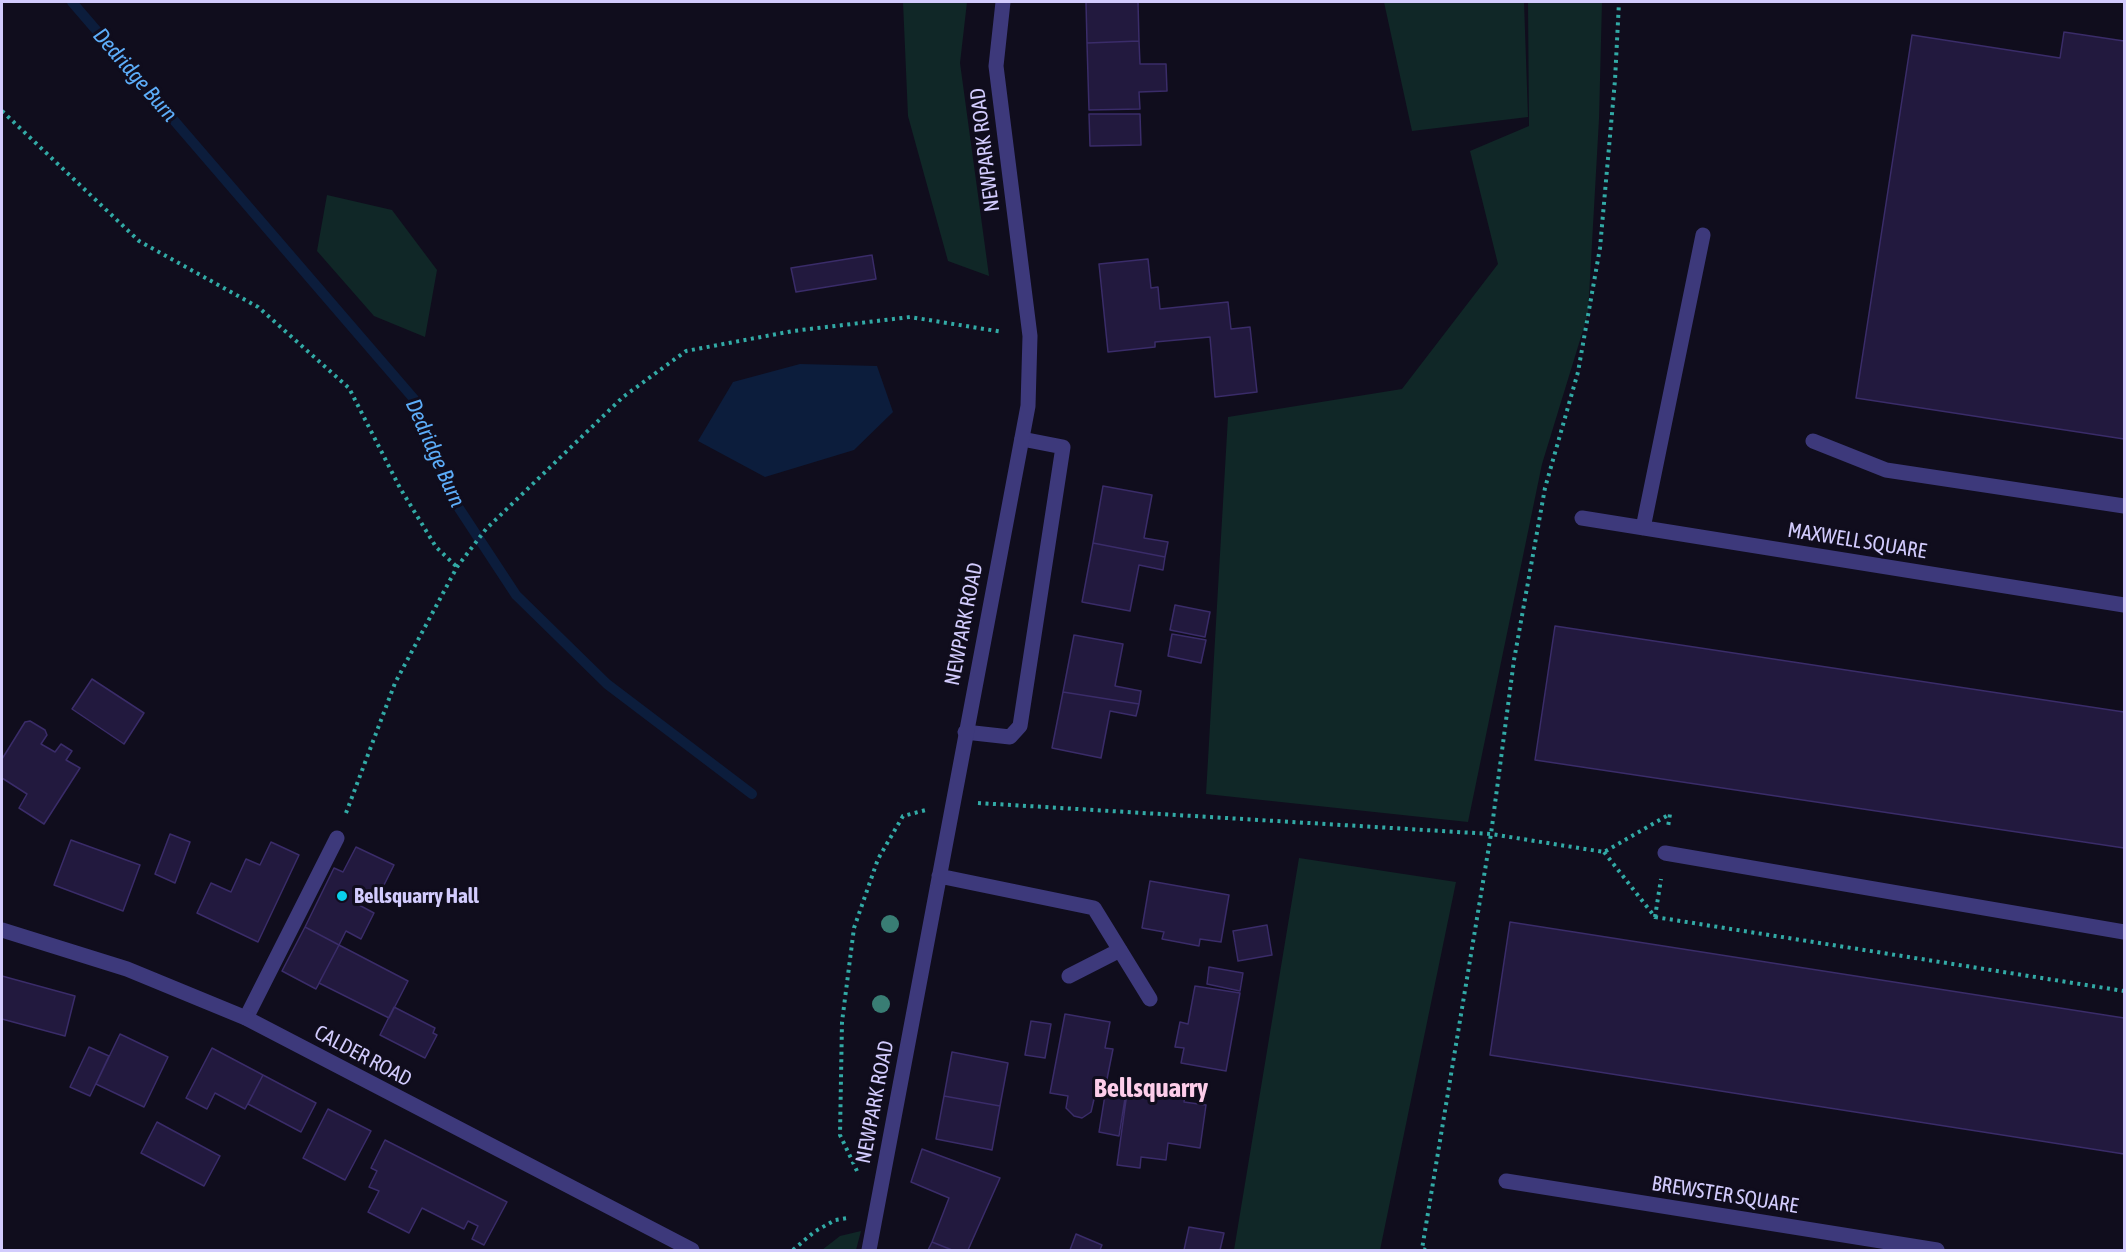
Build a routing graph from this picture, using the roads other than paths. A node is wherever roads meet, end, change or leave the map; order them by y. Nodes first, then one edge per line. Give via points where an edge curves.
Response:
1 (1004, 2) edge
2 (1703, 235) dead end
3 (1022, 439) junction
4 (1813, 441) dead end
5 (2124, 506) edge
6 (1582, 518) dead end
7 (1643, 528) junction
8 (2124, 605) edge
9 (965, 732) junction
10 (337, 838) road end
11 (1665, 853) road end
12 (939, 876) junction
13 (2, 930) edge
14 (2124, 932) edge
15 (1120, 950) junction
16 (1069, 976) dead end
17 (1150, 999) dead end
18 (246, 1018) junction
19 (1506, 1181) dead end
20 (692, 1251) edge
21 (869, 1251) edge
22 (1937, 1251) edge

1 - 3 street, NEWPARK ROAD via 996,66 1030,336 1028,406
2 - 7 street
3 - 9 street, NEWPARK ROAD
3 - 9 street via 1063,447 1020,726 1010,737
4 - 5 street via 1886,470
6 - 7 street, MAXWELL SQUARE
7 - 8 street, MAXWELL SQUARE
9 - 12 street, NEWPARK ROAD
10 - 18 street
11 - 14 street
12 - 15 street via 1094,908
12 - 21 street, NEWPARK ROAD
13 - 18 street, CALDER ROAD via 127,969
15 - 16 street
15 - 17 street
18 - 20 street, CALDER ROAD
19 - 22 street, BREWSTER SQUARE

